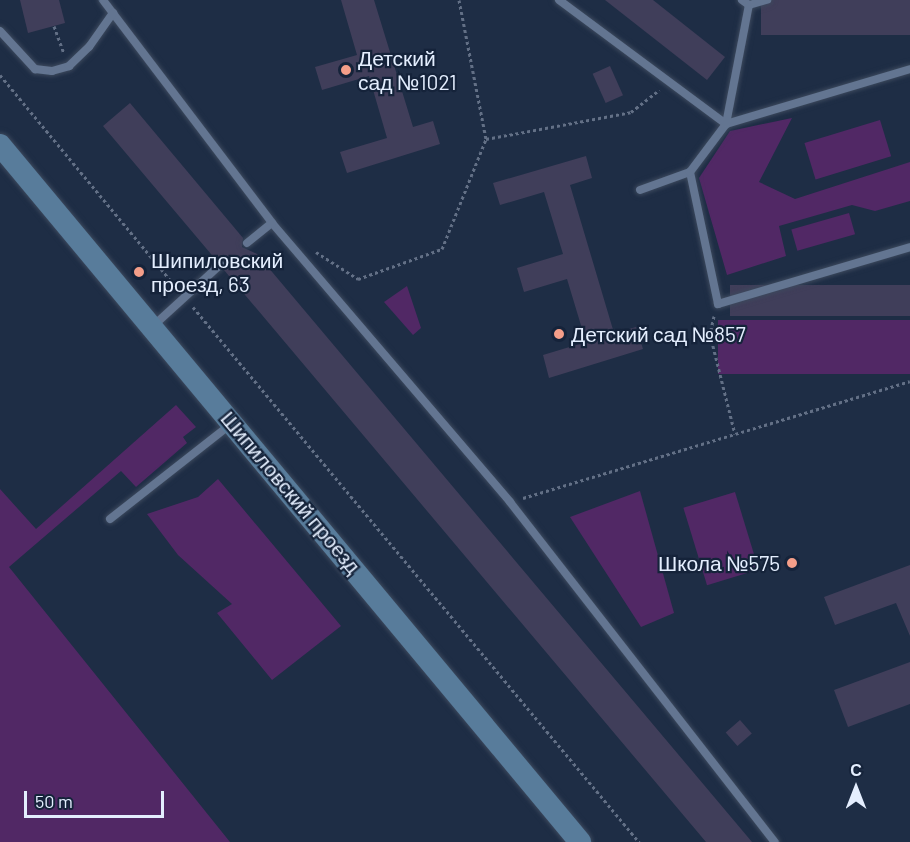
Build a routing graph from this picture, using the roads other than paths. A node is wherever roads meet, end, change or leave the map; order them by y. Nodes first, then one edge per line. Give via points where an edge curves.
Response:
1 (103, 0) edge
2 (559, 0) edge
3 (767, 0) edge
4 (746, 3) edge
5 (113, 14) junction
6 (0, 31) edge
7 (910, 69) edge
8 (726, 124) junction
9 (0, 145) edge
10 (690, 172) junction
11 (640, 190) dead end
12 (272, 224) junction
13 (248, 243) dead end
14 (910, 247) edge
15 (220, 265) dead end
16 (153, 326) junction
17 (233, 422) junction
18 (110, 519) dead end
19 (580, 842) edge
20 (775, 842) edge

1 - 5 lane
2 - 8 lane
3 - 4 lane
4 - 8 lane
5 - 6 lane via 69,66 35,69
5 - 12 lane
7 - 8 lane
8 - 10 lane
9 - 16 main road, Шипиловский проезд
10 - 11 lane
10 - 14 lane via 718,304
12 - 13 lane
12 - 20 lane via 510,502
15 - 16 lane
16 - 17 main road, Шипиловский проезд
17 - 18 lane
17 - 19 main road, Шипиловский проезд

